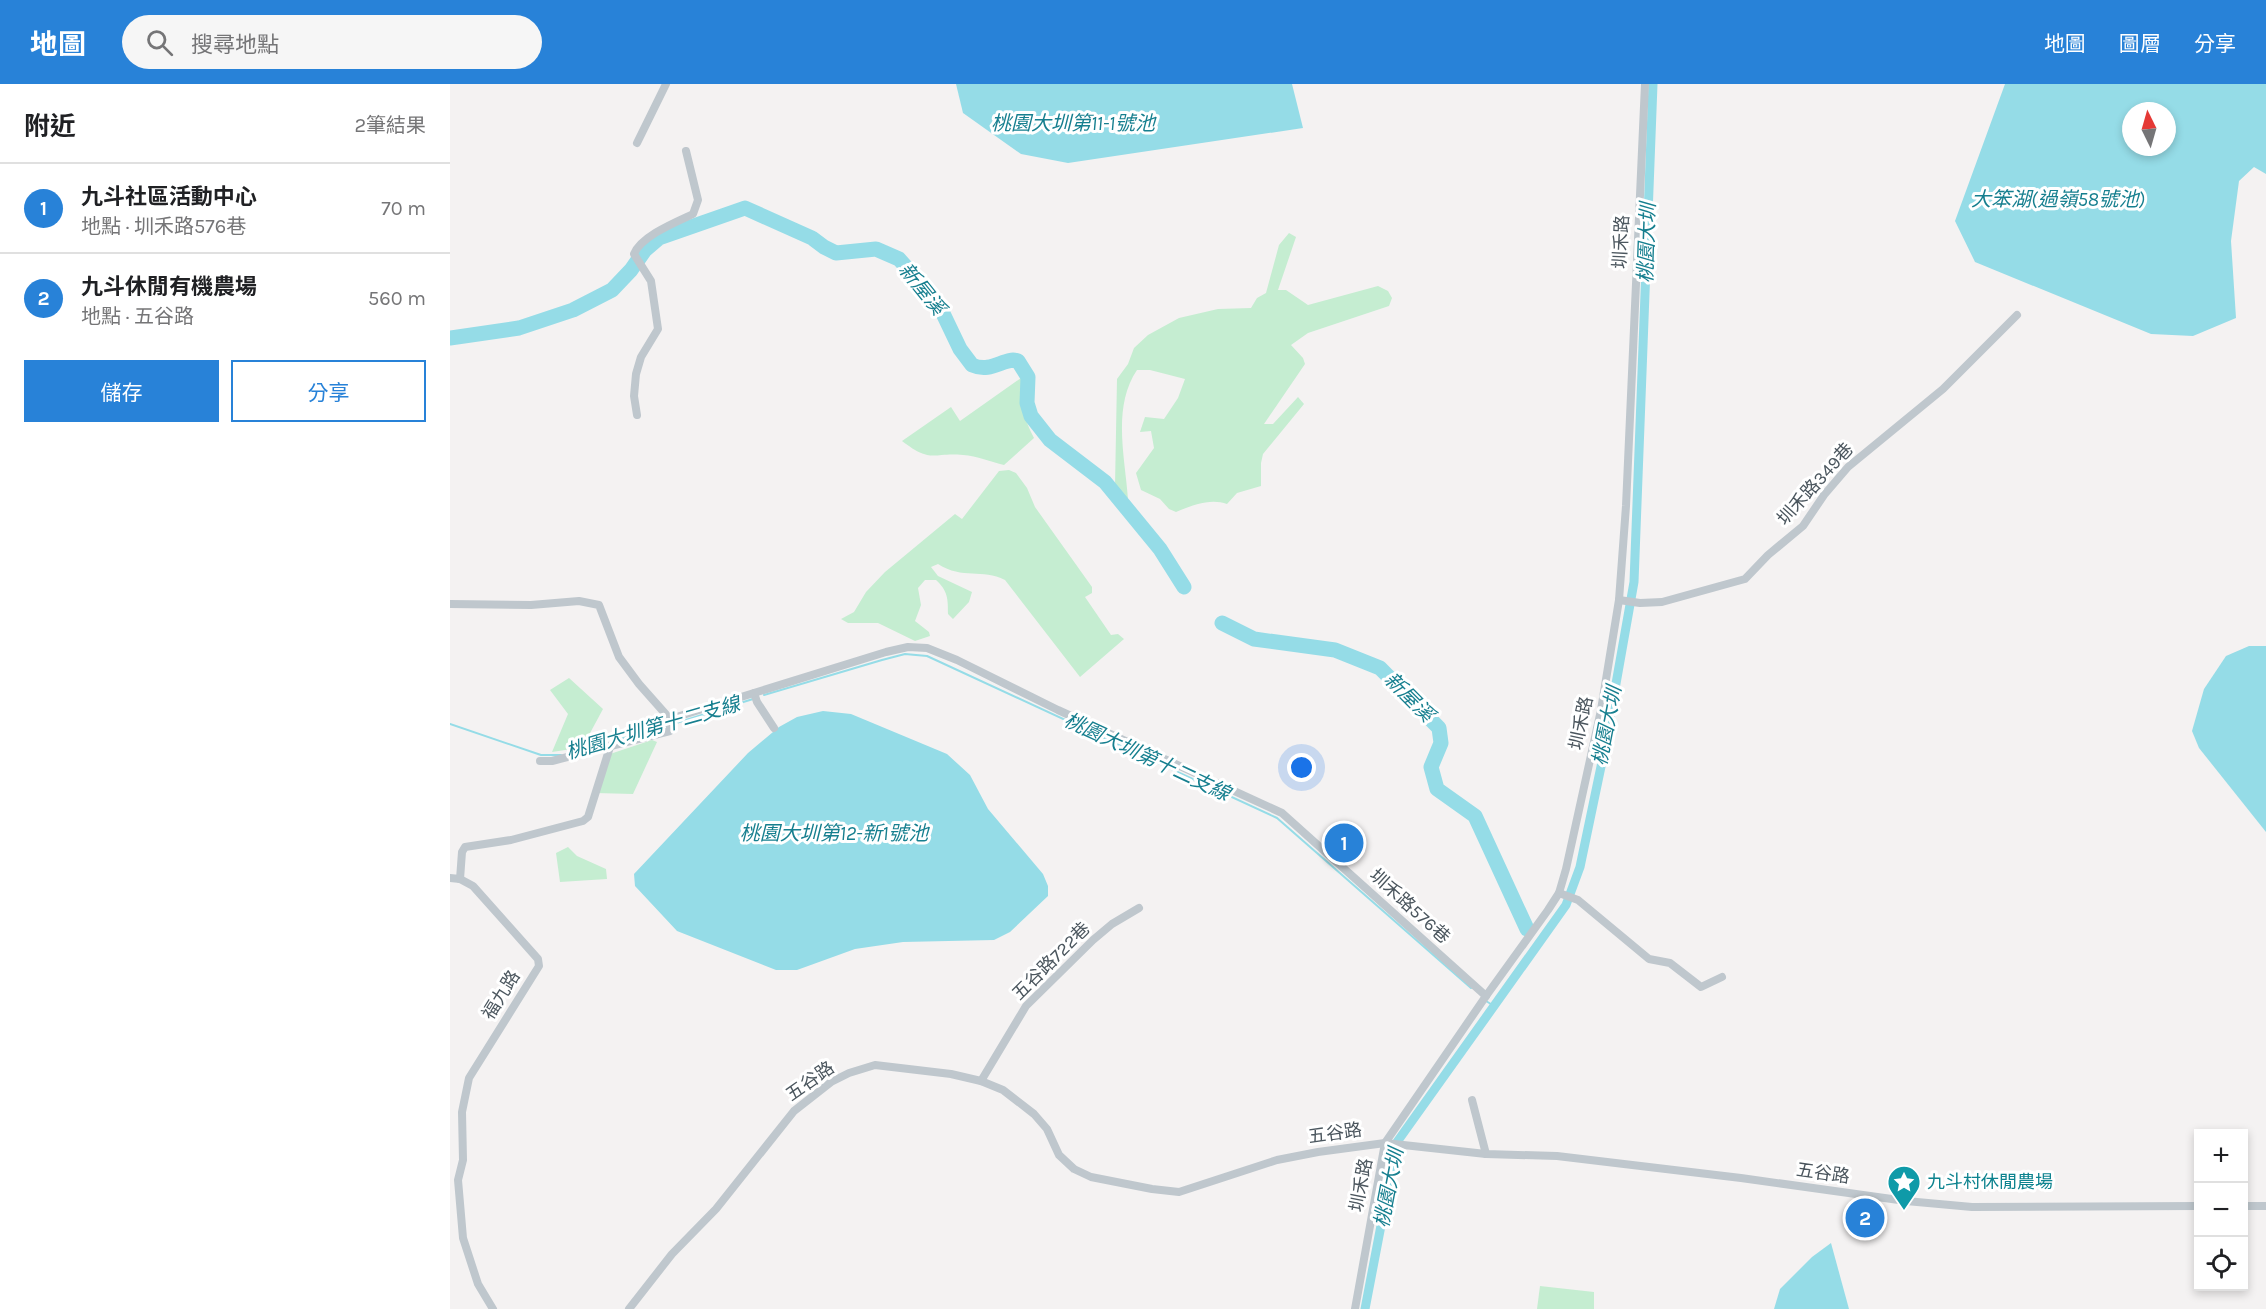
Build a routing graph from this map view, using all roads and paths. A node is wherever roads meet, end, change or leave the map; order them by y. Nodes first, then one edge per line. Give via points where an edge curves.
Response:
1 (666, 84) edge
2 (1645, 84) edge
3 (637, 143) dead end
4 (686, 151) dead end
5 (2016, 315) dead end
6 (637, 415) dead end
7 (1621, 601) junction
8 (450, 604) edge
9 (754, 693) junction
10 (670, 719) junction
11 (774, 728) dead end
12 (610, 747) junction
13 (540, 761) dead end
14 (450, 879) edge
15 (460, 879) junction
16 (1561, 893) junction
17 (1139, 908) dead end
18 (1722, 977) dead end
19 (1486, 996) junction
20 (981, 1081) junction
21 (1472, 1100) dead end
22 (1385, 1143) junction
23 (1486, 1154) junction
24 (2194, 1206) edge
25 (2248, 1206) edge
26 (2266, 1206) edge
27 (493, 1309) edge
28 (629, 1309) edge
29 (1355, 1309) edge

1 - 3 street
2 - 7 street, 圳禾路
4 - 6 street via 698,200 693,214 658,232 634,254 651,280 658,329 636,374
5 - 7 street, 圳禾路349巷 via 1943,389 1848,467 1803,526 1745,579 1662,602
7 - 16 street, 圳禾路
8 - 10 street via 579,601 599,605 619,657
9 - 10 street, 圳禾路576巷
9 - 11 street
9 - 19 street, 圳禾路576巷 via 908,647 927,648 957,660 1282,813
10 - 12 street via 670,731
12 - 13 street
12 - 15 street via 588,817 511,840 465,847
14 - 15 street
15 - 27 street, 福九路 via 473,886 538,959 538,966 469,1078 462,1112 463,1160 458,1180 463,1238 478,1284
16 - 18 street via 1575,898 1649,959 1670,963 1701,987
16 - 19 street, 圳禾路
17 - 20 street, 五谷路722巷 via 1093,940 1026,1006
19 - 22 street, 圳禾路
20 - 22 street, 五谷路 via 1003,1090 1034,1114 1059,1155 1074,1169 1090,1178 1152,1189 1179,1192 1277,1160
20 - 28 street, 五谷路 via 875,1065 831,1082 794,1111
21 - 23 street
22 - 23 street, 五谷路
22 - 29 street, 圳禾路
23 - 24 street, 五谷路 via 1557,1156 1906,1202 1972,1207
25 - 26 street

